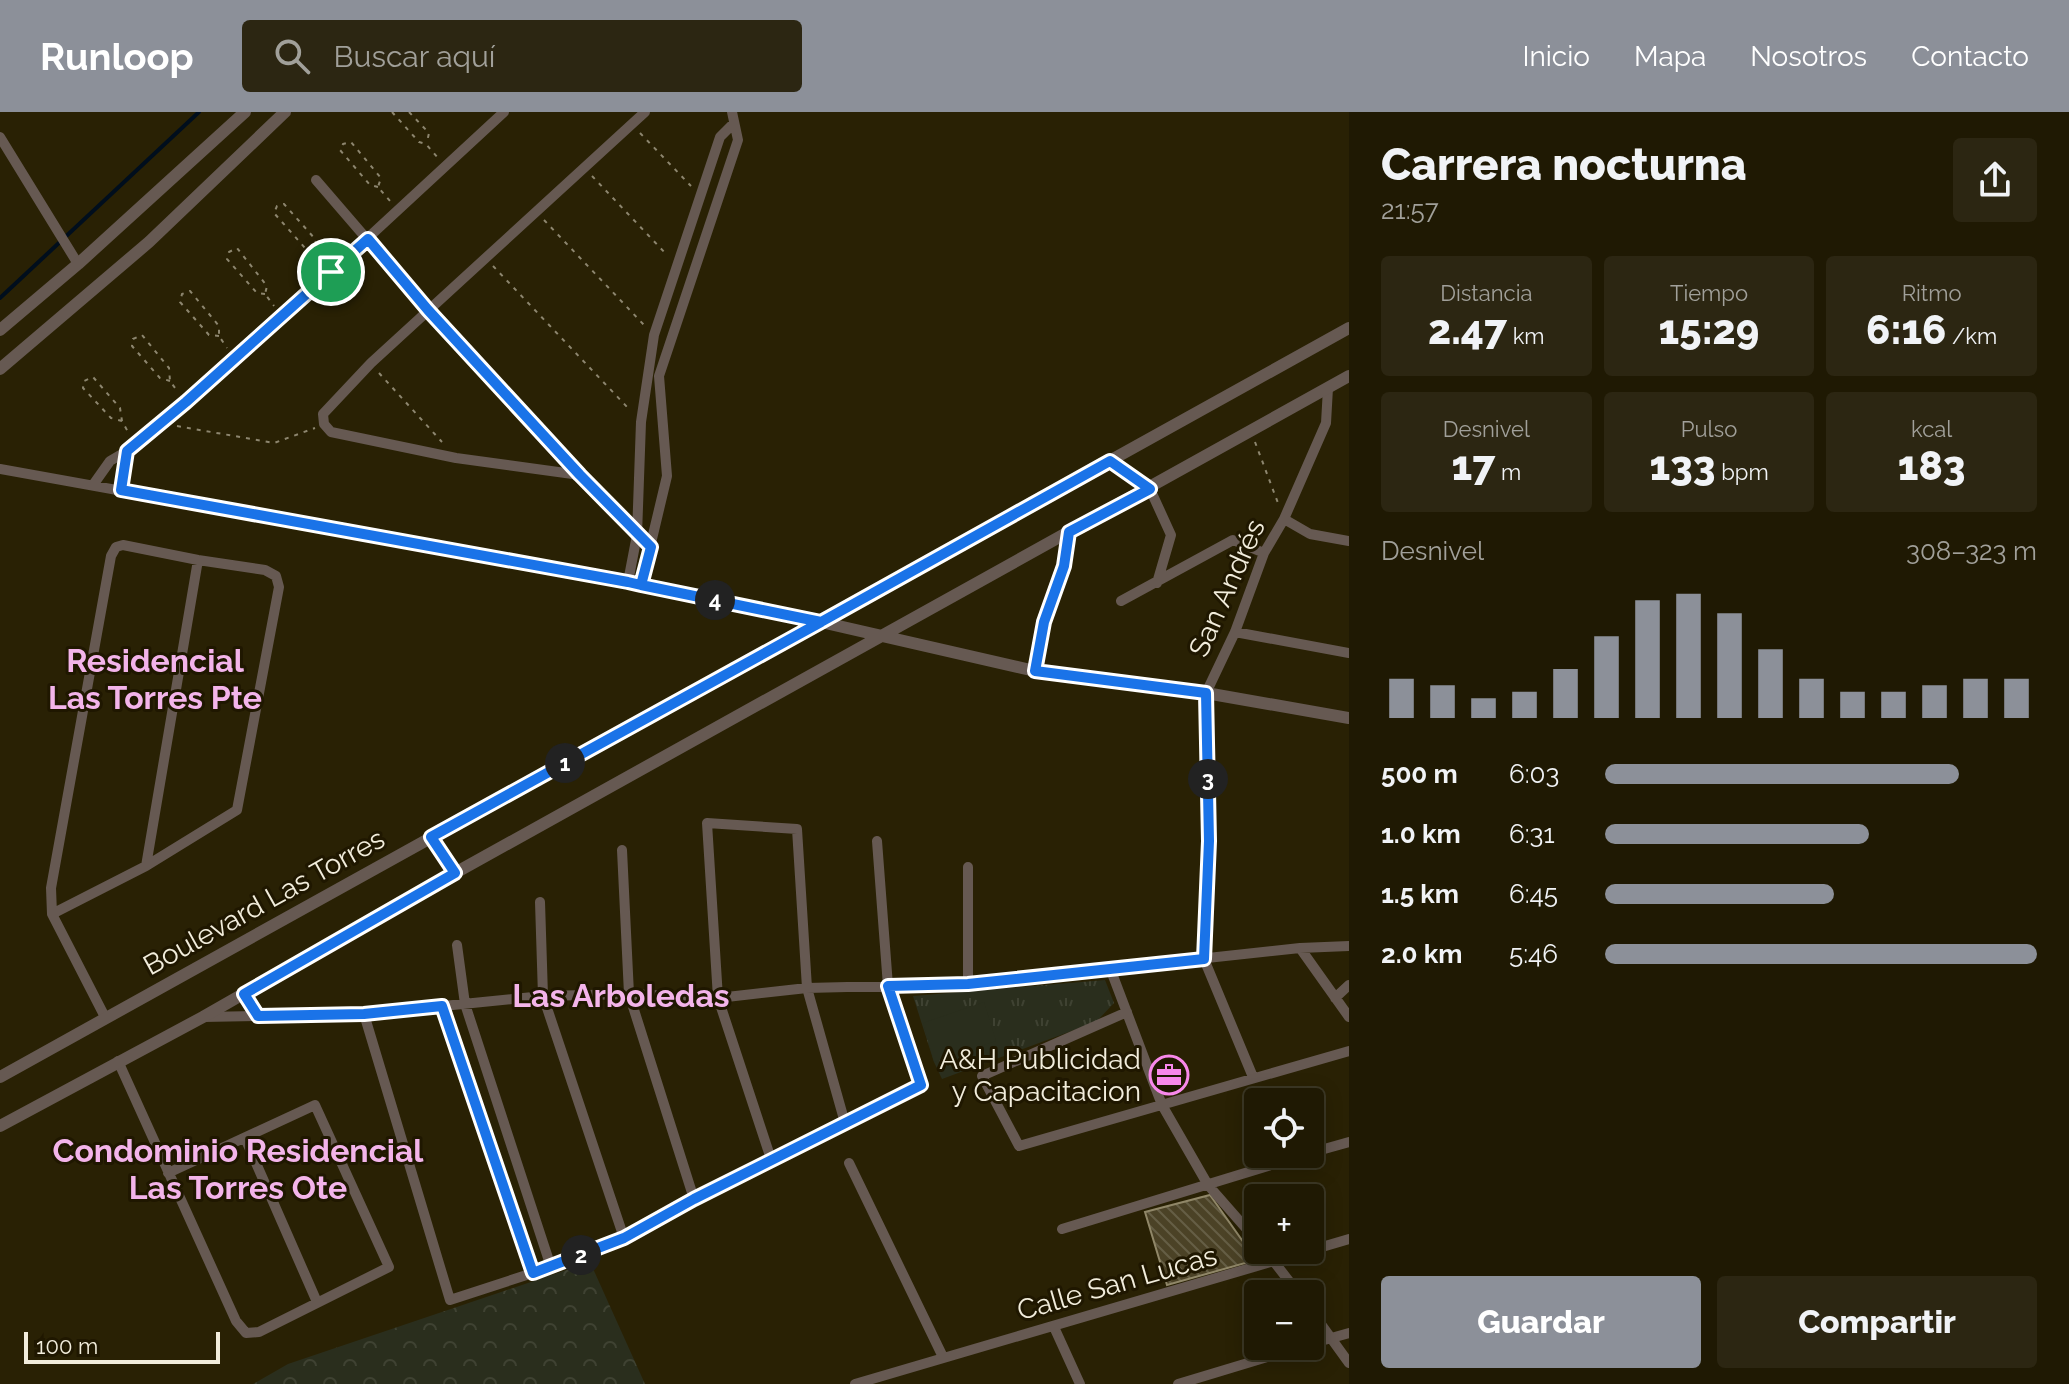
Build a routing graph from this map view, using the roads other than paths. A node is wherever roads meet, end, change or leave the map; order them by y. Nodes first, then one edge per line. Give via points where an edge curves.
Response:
1 (245, 112) edge
2 (285, 112) edge
3 (504, 112) edge
4 (645, 112) edge
5 (732, 112) edge
6 (733, 124) junction
7 (0, 137) edge
8 (316, 180) dead end
9 (368, 239) junction
10 (684, 245) junction
11 (701, 250) junction
12 (78, 264) junction
13 (428, 310) junction
14 (1349, 328) edge
15 (0, 330) edge
16 (0, 369) edge
17 (647, 370) junction
18 (659, 376) junction
19 (1349, 376) edge
20 (1328, 388) junction
21 (131, 447) junction
22 (1115, 464) junction
23 (0, 469) edge
24 (580, 475) junction
25 (93, 485) junction
26 (1150, 489) junction
27 (121, 490) junction
28 (1284, 519) junction
29 (637, 535) junction
30 (1349, 541) edge
31 (651, 547) junction
32 (1264, 553) junction
33 (198, 560) junction
34 (628, 582) junction
35 (1157, 583) junction
36 (641, 585) junction
37 (1121, 601) dead end
38 (821, 622) junction
39 (1235, 632) junction
40 (882, 638) junction
41 (1349, 653) edge
42 (1206, 693) junction
43 (1349, 718) edge
44 (431, 837) junction
45 (877, 841) dead end
46 (622, 850) dead end
47 (146, 866) junction
48 (968, 867) dead end
49 (455, 873) junction
50 (540, 902) dead end
51 (52, 914) junction
52 (457, 945) dead end
53 (1349, 946) edge
54 (1300, 948) junction
55 (1204, 959) junction
56 (1110, 968) junction
57 (968, 984) junction
58 (1349, 985) edge
59 (888, 986) junction
60 (807, 988) junction
61 (244, 994) junction
62 (629, 994) junction
63 (543, 996) junction
64 (718, 998) junction
65 (1335, 998) junction
66 (465, 1004) junction
67 (442, 1006) junction
68 (1127, 1012) junction
69 (364, 1014) junction
70 (258, 1016) junction
71 (105, 1017) junction
72 (203, 1017) junction
73 (1349, 1017) edge
74 (1349, 1051) edge
75 (118, 1061) junction
76 (0, 1077) edge
77 (1253, 1077) junction
78 (1162, 1105) junction
79 (845, 1123) junction
80 (0, 1126) edge
81 (245, 1138) junction
82 (1349, 1142) edge
83 (1324, 1149) edge
84 (772, 1162) junction
85 (849, 1163) dead end
86 (1263, 1168) edge
87 (168, 1173) junction
88 (1208, 1185) junction
89 (694, 1199) junction
90 (1244, 1226) edge
91 (1062, 1229) dead end
92 (624, 1238) junction
93 (1349, 1239) edge
94 (1324, 1246) edge
95 (1265, 1264) edge
96 (551, 1267) junction
97 (533, 1273) junction
98 (317, 1302) junction
99 (1054, 1327) junction
100 (1324, 1328) edge
101 (1349, 1333) edge
102 (1331, 1338) junction
103 (1324, 1340) edge
104 (943, 1357) junction
105 (1258, 1360) edge
106 (1349, 1363) edge
107 (855, 1384) edge
108 (1080, 1384) edge
109 (1178, 1384) edge

1 - 12 street
2 - 16 street via 149,242
3 - 9 street
4 - 13 street
5 - 6 street
6 - 10 street via 720,137
6 - 11 street via 738,140
7 - 12 street
8 - 9 street
9 - 13 street
9 - 21 street
10 - 11 street
10 - 17 street
11 - 18 street
12 - 15 street
13 - 24 street
13 - 24 street via 323,414 331,432 456,458
14 - 22 street, Boulevard Las Torres
17 - 18 street
17 - 29 street
18 - 31 street via 667,476
19 - 20 street
20 - 26 street
20 - 28 street, San Andrés via 1326,423
21 - 25 street via 110,461
21 - 27 street
22 - 26 street
22 - 38 street, Boulevard Las Torres
23 - 25 street
24 - 29 street
25 - 27 street
26 - 35 street via 1171,535
26 - 40 street
27 - 34 street
28 - 30 street via 1310,534
28 - 32 street, San Andrés
29 - 31 street
29 - 34 street
31 - 36 street
32 - 35 street via 1233,540
32 - 39 street, San Andrés
33 - 47 street
33 - 47 street via 265,570 276,576 279,587 237,810
33 - 51 street via 123,545 111,556 51,888
34 - 36 street
35 - 37 street
36 - 38 street
38 - 40 street
38 - 44 street, Boulevard Las Torres
39 - 41 street
39 - 42 street, San Andrés
40 - 42 street via 1035,671
40 - 49 street
42 - 43 street
42 - 55 street, San Andrés via 1209,841
44 - 49 street
44 - 71 street, Boulevard Las Torres
45 - 59 street
46 - 62 street
47 - 51 street
48 - 57 street
49 - 61 street
50 - 63 street
51 - 71 street
52 - 66 street
53 - 54 street
54 - 55 street
54 - 65 street
55 - 56 street
55 - 77 street
56 - 57 street
56 - 68 street
57 - 59 street
58 - 65 street
59 - 60 street
59 - 79 street via 921,1085
60 - 64 street
60 - 64 street via 797,829 707,823
60 - 79 street
61 - 70 street
61 - 72 street
62 - 63 street
62 - 64 street
62 - 89 street
63 - 66 street
63 - 92 street
64 - 84 street
65 - 73 street
66 - 67 street
66 - 96 street
67 - 69 street
67 - 97 street
68 - 78 street
68 - 78 street via 982,1076 1019,1146
69 - 70 street
69 - 97 street via 450,1300
70 - 72 street
71 - 76 street, Boulevard Las Torres
72 - 75 street
74 - 77 street
75 - 80 street
75 - 87 street
77 - 78 street
78 - 88 street
79 - 84 street
81 - 87 street
81 - 98 street
81 - 98 street via 315,1105 389,1267
82 - 83 street
84 - 89 street
85 - 104 street
86 - 88 street
87 - 98 street via 246,1333 259,1332
88 - 90 street
88 - 91 street
89 - 92 street
92 - 96 street
93 - 94 street, Calle San Lucas
95 - 99 street, Calle San Lucas
96 - 97 street
99 - 104 street, Calle San Lucas
99 - 108 street
100 - 102 street
101 - 102 street
102 - 103 street
102 - 106 street
104 - 107 street, Calle San Lucas
105 - 109 street

